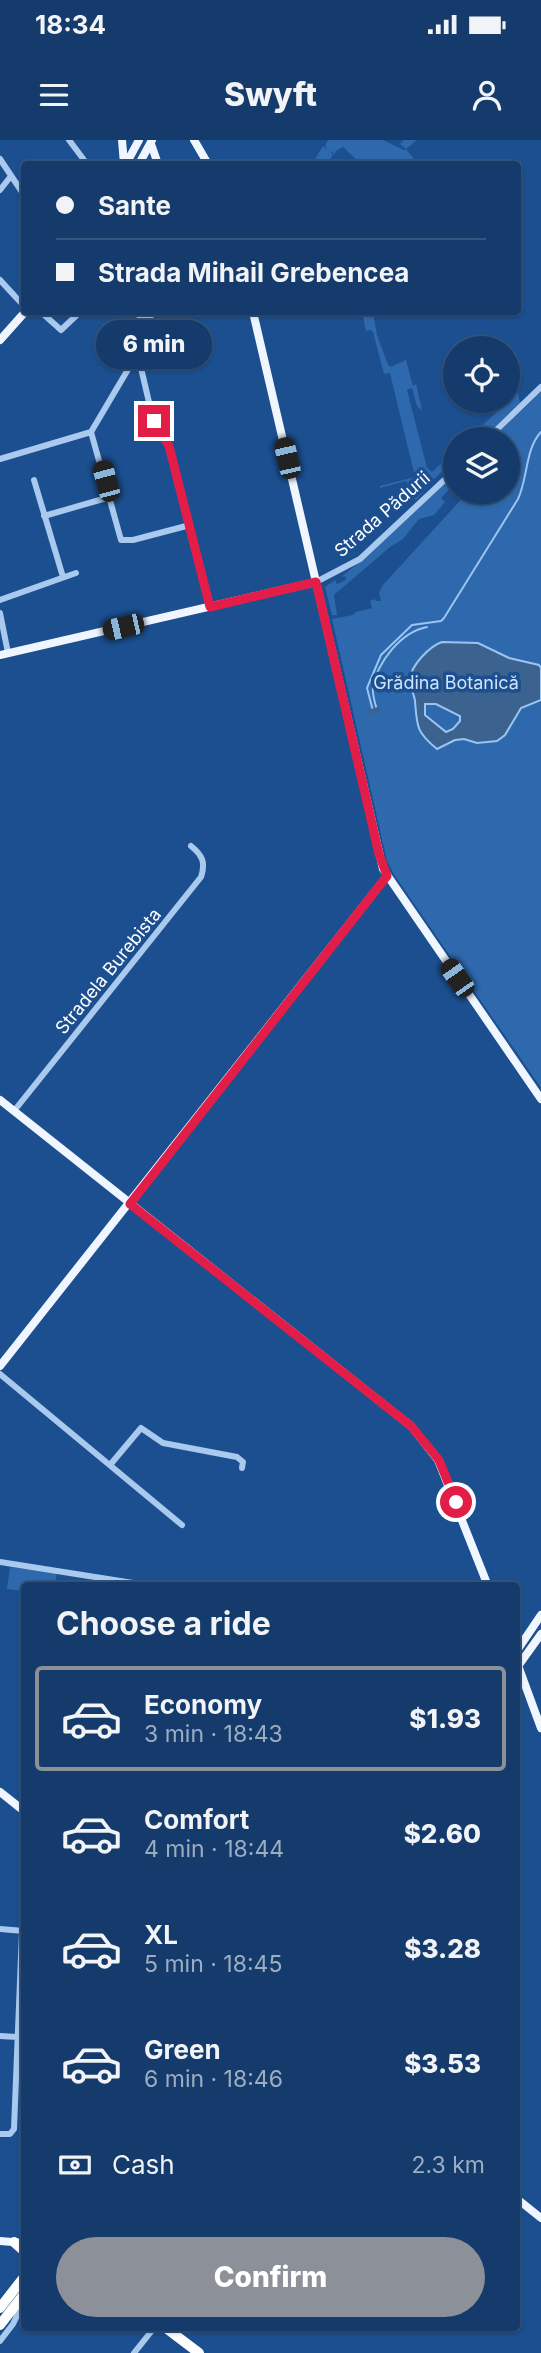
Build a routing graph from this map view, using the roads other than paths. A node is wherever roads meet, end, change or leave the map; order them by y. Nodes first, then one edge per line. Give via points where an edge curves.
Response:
1 (69, 140) edge
2 (122, 140) edge
3 (139, 140) edge
4 (194, 140) edge
5 (152, 141) edge
6 (0, 159) edge
7 (85, 161) edge
8 (125, 161) edge
9 (127, 161) edge
10 (141, 161) edge
11 (156, 161) edge
12 (206, 161) edge
13 (11, 176) junction
14 (0, 190) edge
15 (21, 191) edge
16 (0, 280) edge
17 (21, 303) edge
18 (22, 315) edge
19 (44, 315) edge
20 (77, 315) edge
21 (138, 315) edge
22 (152, 315) edge
23 (254, 315) edge
24 (0, 340) edge
25 (541, 387) edge
26 (499, 427) edge
27 (91, 432) junction
28 (0, 459) edge
29 (34, 480) dead end
30 (443, 481) edge
31 (110, 496) junction
32 (44, 516) junction
33 (190, 525) junction
34 (76, 573) dead end
35 (63, 578) junction
36 (316, 582) junction
37 (0, 600) edge
38 (210, 607) junction
39 (0, 613) edge
40 (4, 654) edge
41 (191, 846) dead end
42 (387, 876) junction
43 (541, 1099) edge
44 (0, 1100) edge
45 (14, 1111) junction
46 (130, 1204) junction
47 (0, 1366) edge
48 (0, 1374) edge
49 (110, 1465) junction
50 (242, 1468) dead end
51 (182, 1524) dead end
52 (0, 1562) edge
53 (127, 1582) edge
54 (486, 1582) edge
55 (541, 1615) edge
56 (541, 1634) edge
57 (520, 1646) edge
58 (520, 1661) edge
59 (520, 1673) edge
60 (541, 1728) edge
61 (0, 1792) edge
62 (21, 1809) edge
63 (0, 1929) edge
64 (21, 1931) edge
65 (21, 1973) edge
66 (0, 2036) edge
67 (18, 2036) junction
68 (0, 2134) edge
69 (520, 2201) edge
70 (541, 2218) edge
71 (0, 2241) edge
72 (21, 2241) edge
73 (21, 2281) edge
74 (21, 2281) edge
75 (21, 2298) edge
76 (0, 2299) edge
77 (21, 2307) edge
78 (0, 2308) edge
79 (0, 2325) edge
80 (152, 2331) edge
81 (170, 2331) edge
82 (0, 2341) edge
83 (134, 2353) edge
84 (199, 2353) edge

1 - 7 street
2 - 8 main road
3 - 9 main road
4 - 12 main road
5 - 10 main road
5 - 11 main road
6 - 13 street
13 - 14 street
13 - 15 street
16 - 17 street
18 - 24 main road
19 - 20 street via 61,330
21 - 22 street via 145,321
23 - 36 main road
25 - 26 street
27 - 28 street
27 - 31 street
27 - 33 street via 132,362 137,362 152,415 169,446
29 - 32 street
30 - 36 street, Strada Pădurii via 360,559
31 - 32 street
31 - 33 street via 125,541
32 - 35 street
33 - 38 street
34 - 35 street
35 - 37 street
36 - 38 main road, Strada Pădurii
36 - 42 main road
38 - 40 main road, Strada Pădurii
39 - 40 street
41 - 45 street, Stradela Burebista via 202,855 201,877
42 - 43 main road
42 - 46 main road
44 - 45 main road
45 - 46 main road
46 - 47 main road
46 - 54 main road via 418,1433 443,1469
48 - 49 street
49 - 50 street via 141,1428 163,1443 237,1457
49 - 51 street
52 - 53 street
55 - 57 main road
56 - 58 main road
59 - 60 main road
61 - 62 main road
63 - 64 street
65 - 67 street
66 - 67 street
67 - 68 street via 14,2129 11,2134
69 - 70 main road
71 - 72 main road
73 - 76 street
74 - 78 highway
75 - 79 highway
77 - 82 street
80 - 83 street
81 - 84 highway

